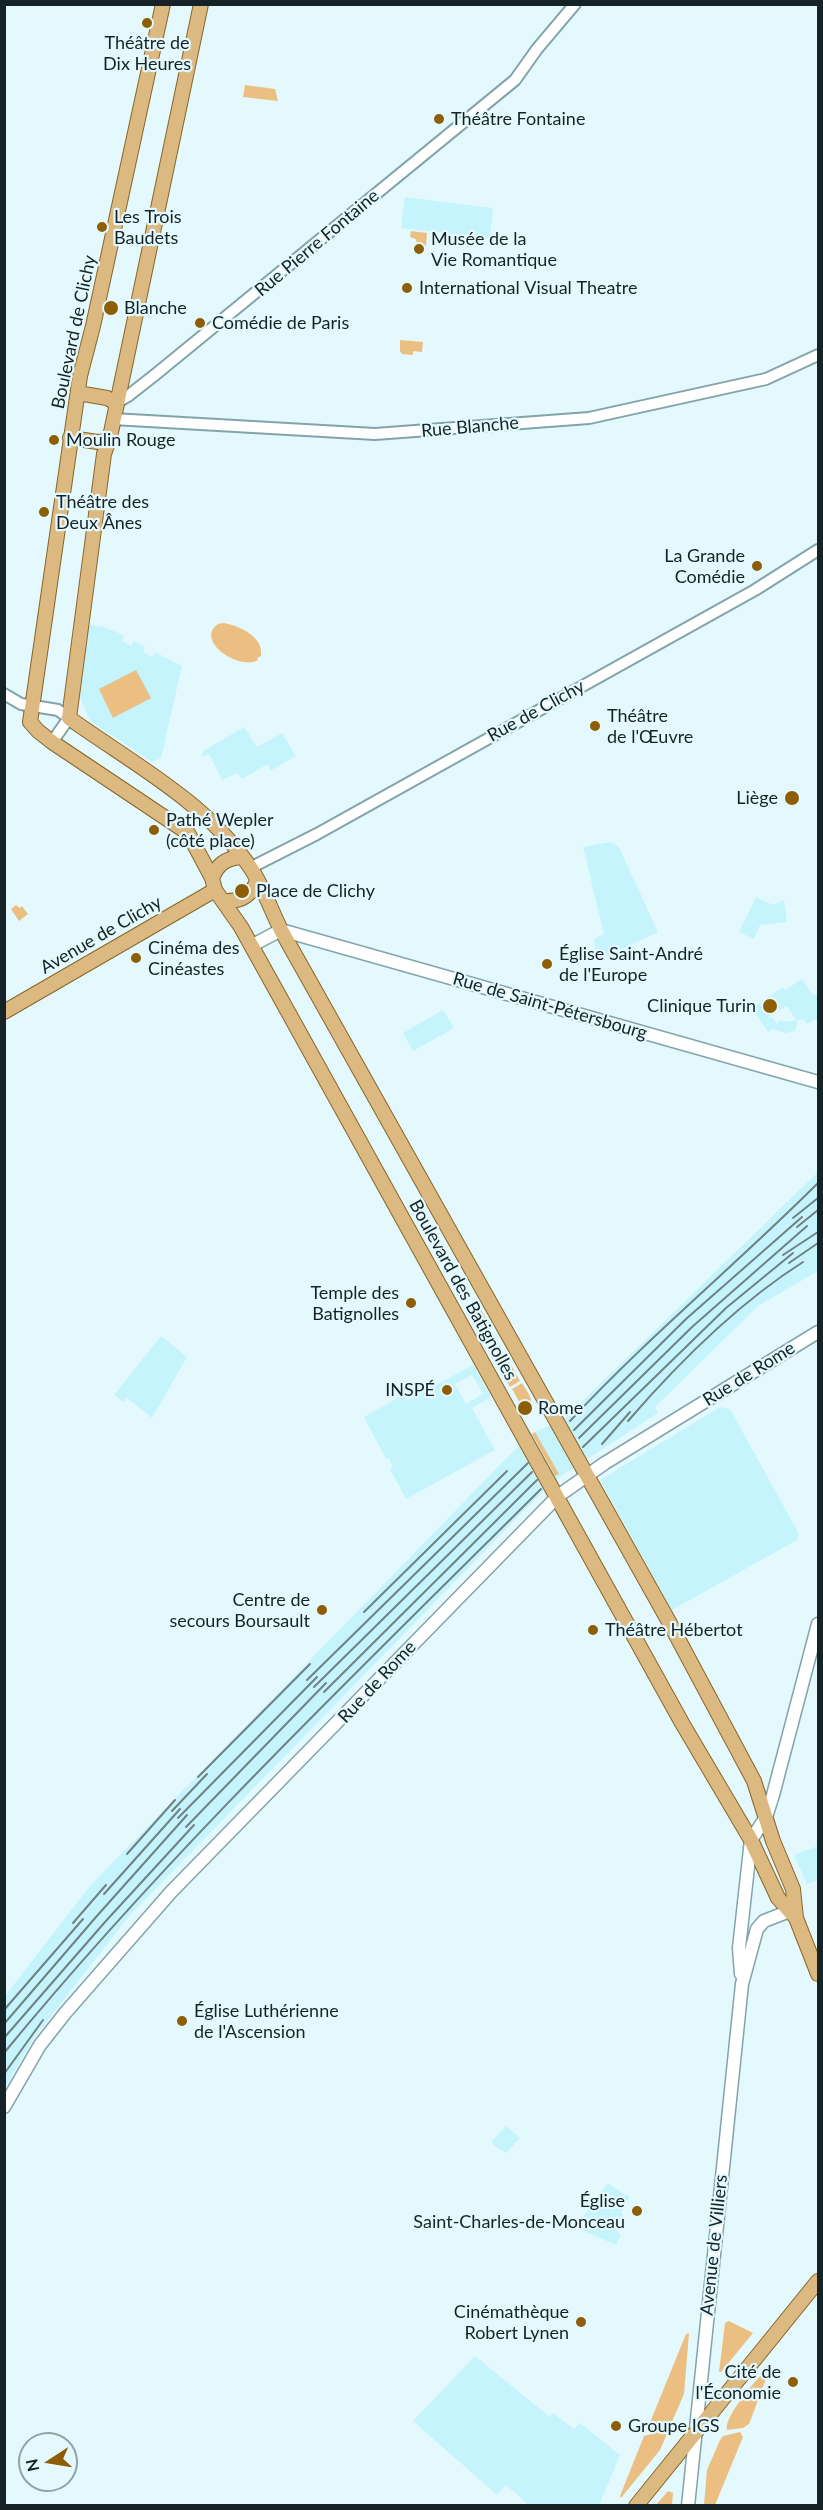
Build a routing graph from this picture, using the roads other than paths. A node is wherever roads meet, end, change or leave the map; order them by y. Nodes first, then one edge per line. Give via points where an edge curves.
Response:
1 (163, 4) edge
2 (201, 4) edge
3 (575, 4) edge
4 (819, 354) edge
5 (78, 393) junction
6 (116, 403) junction
7 (113, 419) junction
8 (70, 438) junction
9 (107, 441) junction
10 (819, 550) edge
11 (4, 694) edge
12 (27, 705) junction
13 (69, 718) junction
14 (52, 742) junction
15 (240, 857) junction
16 (250, 868) junction
17 (257, 882) junction
18 (213, 884) junction
19 (224, 901) junction
20 (281, 930) junction
21 (251, 946) junction
22 (4, 1012) edge
23 (819, 1082) edge
24 (819, 1332) edge
25 (586, 1476) junction
26 (558, 1496) junction
27 (819, 1624) edge
28 (766, 1817) junction
29 (751, 1840) junction
30 (744, 1908) junction
31 (793, 1913) junction
32 (766, 1920) junction
33 (819, 1974) edge
34 (742, 1984) junction
35 (4, 2107) edge
36 (819, 2281) edge
37 (695, 2433) junction
38 (636, 2505) edge
39 (688, 2505) edge

1 - 5 main road, Boulevard de Clichy
2 - 6 main road
3 - 6 street, Rue Pierre Fontaine via 516,80
4 - 7 street, Rue Blanche via 766,379 589,418 375,434
5 - 6 main road
5 - 8 main road, Boulevard de Clichy
6 - 7 main road
7 - 9 main road
8 - 9 main road
8 - 12 main road, Boulevard de Clichy
9 - 13 main road
10 - 16 street, Rue de Clichy via 745,596
11 - 12 street
12 - 13 street via 58,710
12 - 14 main road, Boulevard de Clichy via 30,722
13 - 14 street
13 - 15 main road via 194,807
14 - 18 main road, Boulevard de Clichy via 188,833
15 - 16 main road
15 - 18 main road via 225,860 217,867
16 - 17 main road
17 - 19 main road via 249,894 232,902
17 - 20 main road
18 - 19 main road
18 - 22 main road, Avenue de Clichy
19 - 21 main road
20 - 21 main road
20 - 23 main road, Rue de Saint-Pétersbourg
20 - 25 main road, Boulevard des Batignolles
21 - 26 main road, Boulevard des Batignolles
24 - 25 main road, Rue de Rome
25 - 26 main road, Rue de Rome
25 - 28 main road, Boulevard des Batignolles via 754,1781
26 - 29 main road, Boulevard des Batignolles
26 - 35 main road, Rue de Rome via 171,1892 46,2037
27 - 28 main road
28 - 29 main road
28 - 31 main road, Boulevard des Batignolles via 793,1889
29 - 30 main road, Avenue de Villiers
29 - 31 main road, Boulevard des Batignolles via 778,1898
30 - 32 main road
30 - 34 main road, Avenue de Villiers
31 - 32 main road
31 - 33 main road
32 - 34 main road, Avenue de Villiers via 755,1933
34 - 37 main road, Avenue de Villiers
36 - 37 main road
37 - 38 main road
37 - 39 main road, Avenue de Villiers

